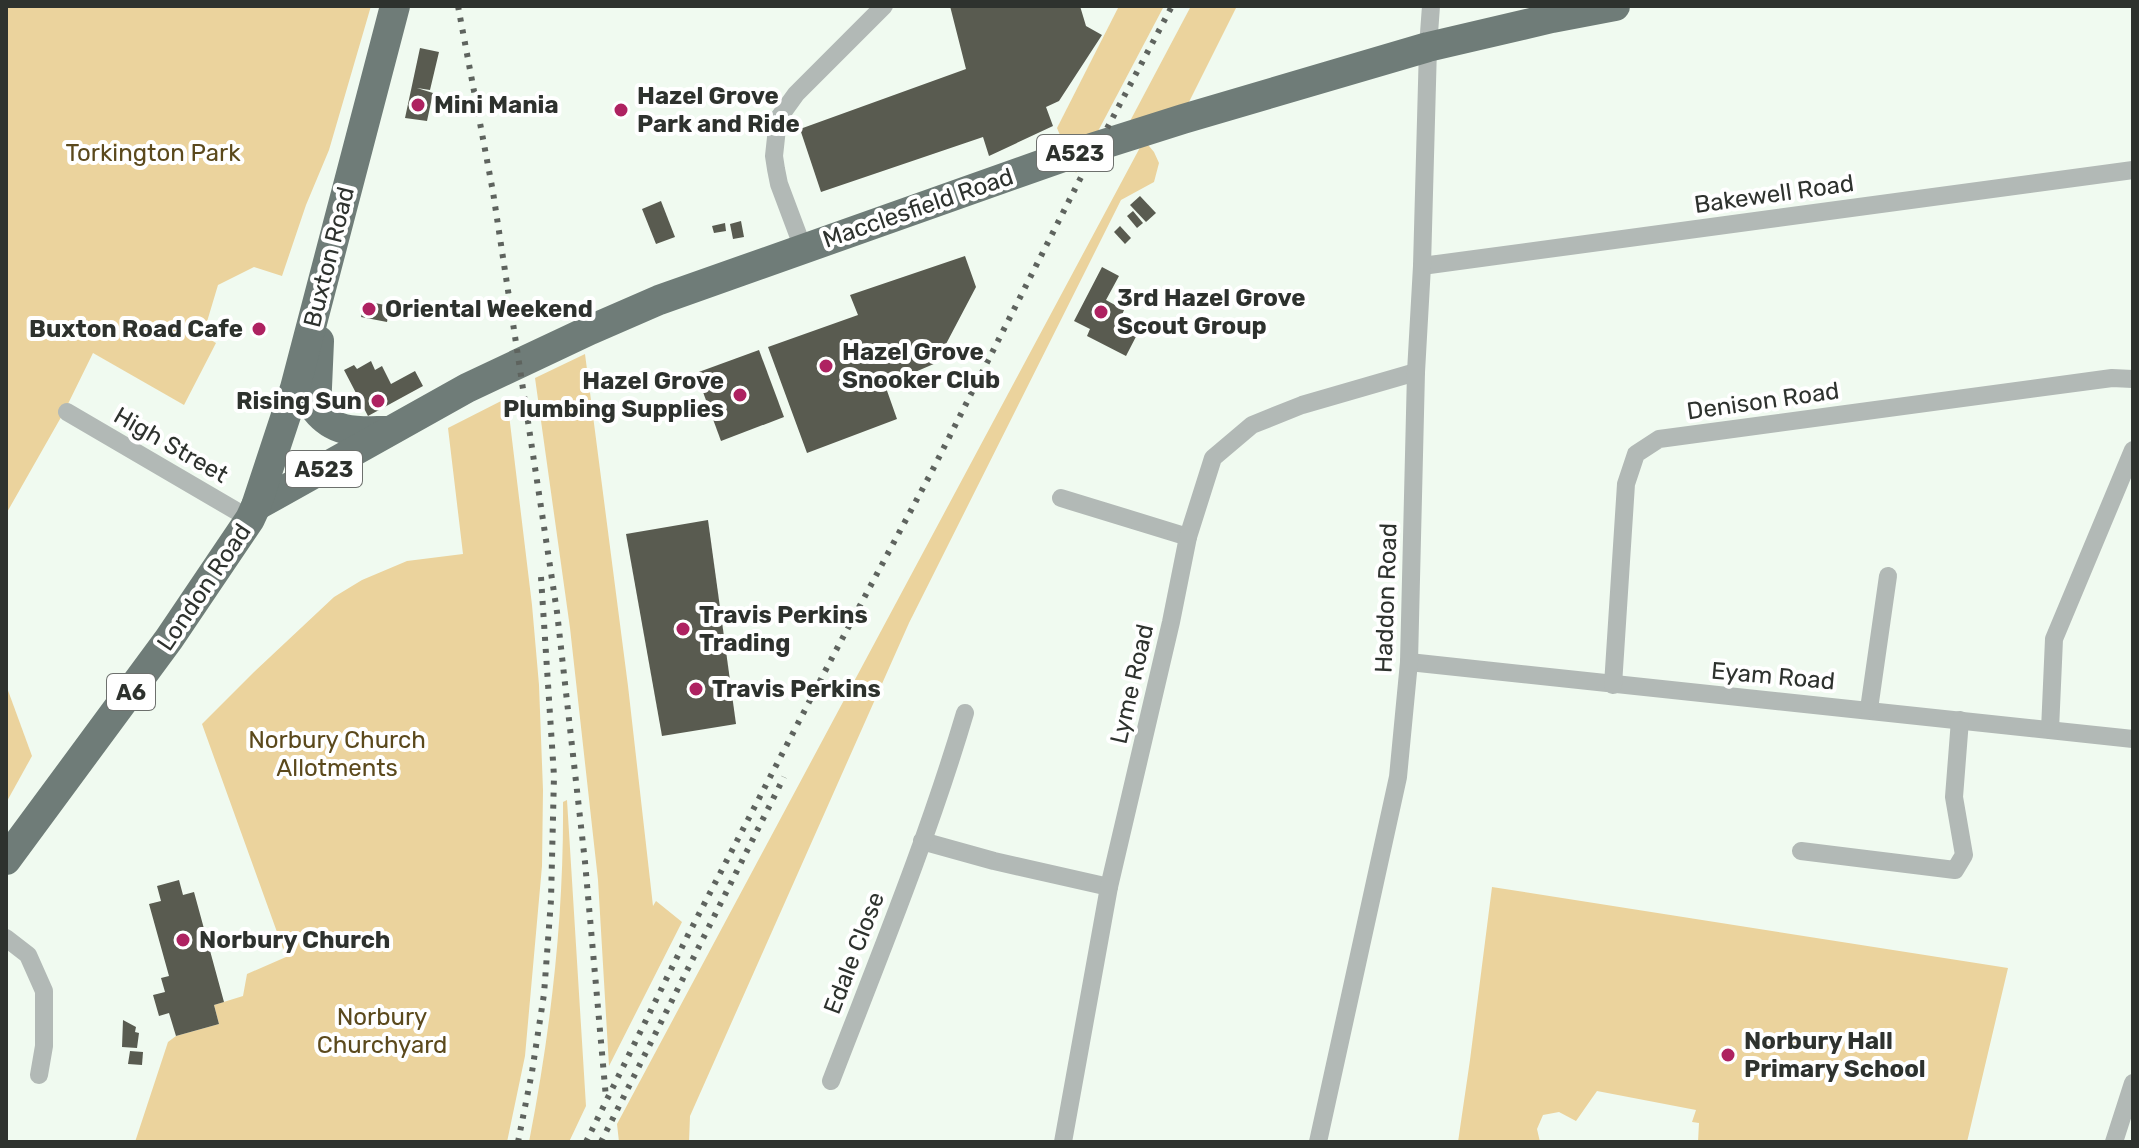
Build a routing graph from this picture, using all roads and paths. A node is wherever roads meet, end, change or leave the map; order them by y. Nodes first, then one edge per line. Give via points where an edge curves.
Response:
1 (395, 6) edge
2 (884, 6) edge
3 (1431, 6) edge
4 (1615, 6) edge
5 (1428, 47) junction
6 (2133, 170) edge
7 (803, 248) junction
8 (1422, 266) junction
9 (319, 299) junction
10 (1416, 372) junction
11 (2133, 379) edge
12 (67, 412) dead end
13 (391, 431) junction
14 (2133, 450) edge
15 (1061, 498) dead end
16 (253, 512) junction
17 (1188, 537) junction
18 (1888, 576) dead end
19 (1409, 662) junction
20 (1613, 685) junction
21 (1869, 709) junction
22 (965, 713) dead end
23 (1960, 720) junction
24 (2050, 730) junction
25 (2133, 739) edge
26 (922, 841) junction
27 (1801, 851) dead end
28 (6, 860) edge
29 (1109, 887) junction
30 (6, 938) edge
31 (39, 1075) dead end
32 (831, 1081) dead end
33 (2133, 1083) edge
34 (1063, 1142) edge
35 (1318, 1142) edge
36 (2114, 1142) edge

1 - 9 highway, Buxton Road / A6
2 - 7 street via 778,119 776,169
3 - 5 street, Haddon Road
4 - 5 highway, Macclesfield Road / A523
5 - 7 highway, Macclesfield Road / A523 via 1063,157
5 - 8 street, Haddon Road
6 - 8 street, Bakewell Road
7 - 13 highway, Macclesfield Road / A523 via 590,330
8 - 10 street, Haddon Road
9 - 13 highway via 316,410 342,429
9 - 16 highway, Buxton Road / A6
10 - 17 street, Lyme Road via 1252,425 1213,458
10 - 19 street, Haddon Road
11 - 20 street, Denison Road via 1659,439 1636,454 1626,484
12 - 16 street, High Street
13 - 16 highway, Macclesfield Road / A523
14 - 24 street via 2054,639
15 - 17 street
16 - 28 highway, London Road / A6 via 169,639
17 - 29 street, Lyme Road
18 - 21 street
19 - 20 street, Eyam Road
19 - 35 street, Haddon Road via 1398,777
20 - 21 street, Eyam Road
21 - 23 street, Eyam Road
22 - 26 street, Edale Close
23 - 24 street, Eyam Road
23 - 27 street via 1954,797 1964,855 1955,870
24 - 25 street, Eyam Road
26 - 29 street
26 - 32 street, Edale Close
29 - 34 street, Lyme Road
30 - 31 street via 28,955 44,991
33 - 36 street

